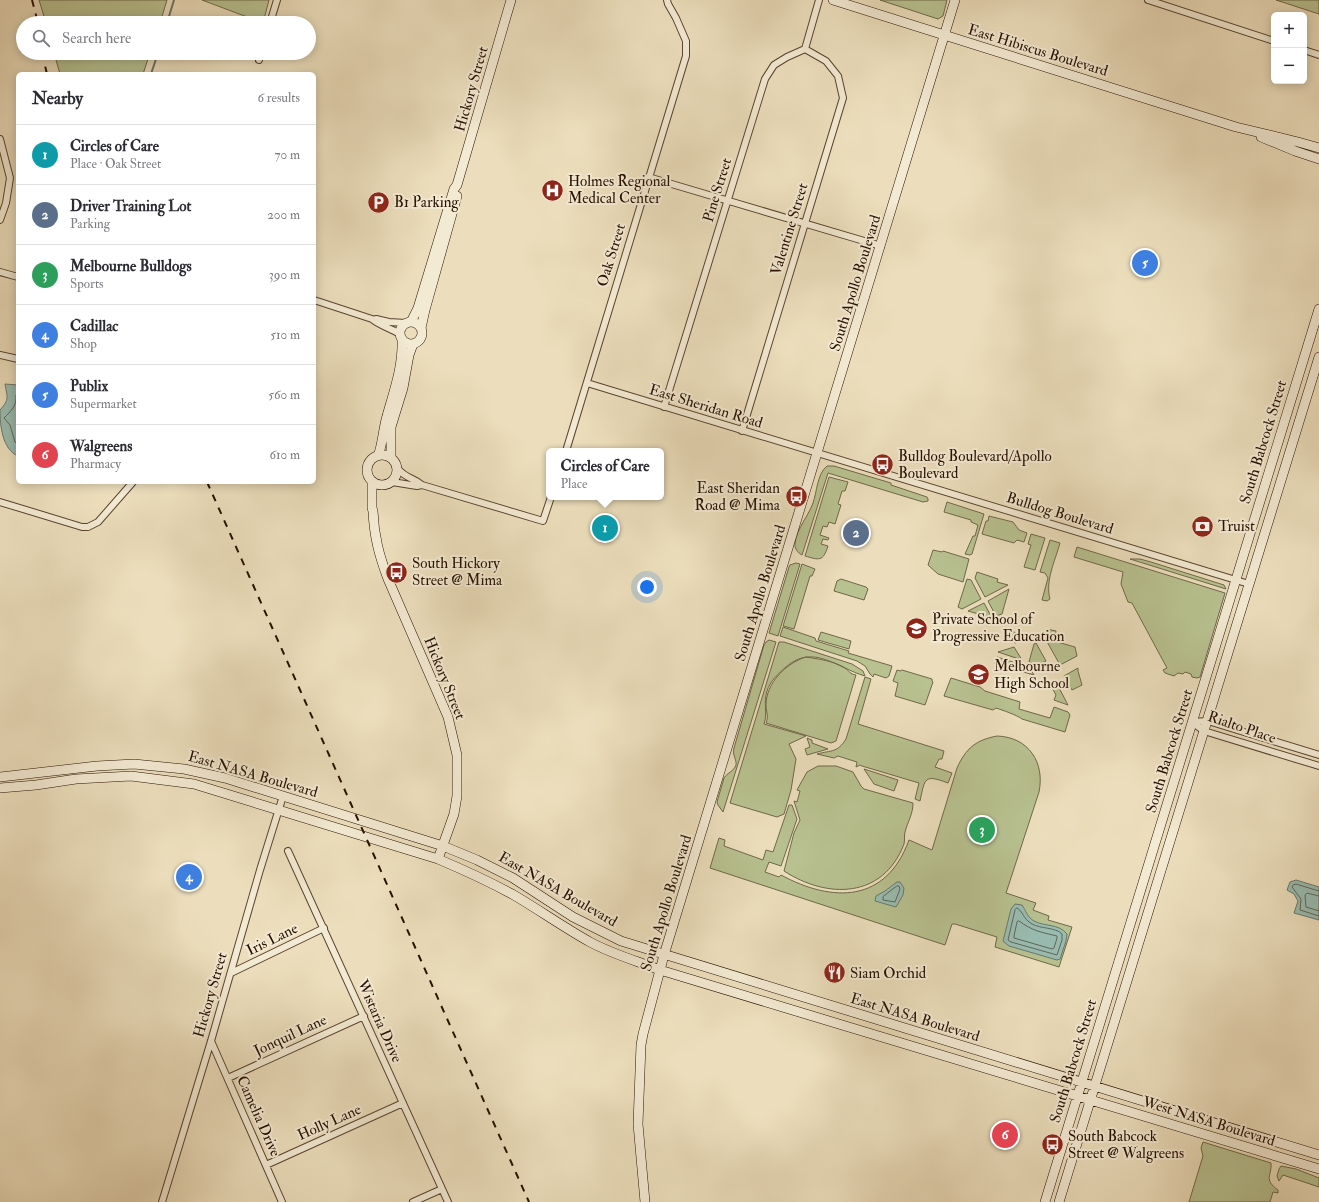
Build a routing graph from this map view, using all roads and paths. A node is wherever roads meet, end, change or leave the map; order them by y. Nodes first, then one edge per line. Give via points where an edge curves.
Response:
1 (277, 0) edge
2 (511, 0) edge
3 (667, 0) edge
4 (819, 0) edge
5 (833, 0) edge
6 (956, 0) edge
7 (1148, 0) edge
8 (1159, 2) edge
9 (272, 16) edge
10 (945, 36) junction
11 (1271, 40) edge
12 (805, 49) junction
13 (1307, 51) edge
14 (1319, 55) edge
15 (1236, 127) junction
16 (0, 139) edge
17 (1319, 148) edge
18 (1319, 159) edge
19 (648, 177) junction
20 (727, 201) junction
21 (0, 220) edge
22 (804, 224) junction
23 (881, 246) junction
24 (438, 254) junction
25 (0, 272) edge
26 (16, 276) edge
27 (316, 301) edge
28 (1319, 309) edge
29 (372, 319) junction
30 (408, 322) junction
31 (421, 328) junction
32 (401, 337) junction
33 (413, 344) junction
34 (1307, 346) junction
35 (0, 354) edge
36 (1319, 357) edge
37 (16, 358) edge
38 (1302, 364) junction
39 (1313, 376) junction
40 (587, 383) junction
41 (1305, 402) junction
42 (664, 407) junction
43 (742, 431) junction
44 (567, 448) edge
45 (818, 454) junction
46 (378, 456) junction
47 (391, 458) junction
48 (397, 468) junction
49 (372, 482) junction
50 (131, 484) edge
51 (389, 484) junction
52 (422, 485) junction
53 (550, 500) edge
54 (0, 502) edge
55 (374, 511) junction
56 (1236, 580) junction
57 (1249, 584) junction
58 (1208, 721) junction
59 (1192, 722) junction
60 (1238, 730) junction
61 (1204, 731) junction
62 (1235, 741) junction
63 (1297, 749) junction
64 (1319, 755) edge
65 (1294, 758) junction
66 (1319, 766) edge
67 (0, 777) edge
68 (0, 788) edge
69 (283, 796) junction
70 (280, 811) junction
71 (443, 846) junction
72 (288, 851) dead end
73 (438, 859) junction
74 (573, 917) junction
75 (324, 928) junction
76 (566, 928) junction
77 (664, 955) junction
78 (660, 970) junction
79 (231, 973) junction
80 (364, 1016) junction
81 (211, 1041) junction
82 (228, 1078) junction
83 (1081, 1083) junction
84 (1095, 1087) junction
85 (1077, 1095) junction
86 (1091, 1099) junction
87 (403, 1103) junction
88 (1319, 1155) edge
89 (266, 1165) junction
90 (1319, 1169) edge
91 (442, 1189) junction
92 (162, 1202) edge
93 (282, 1202) edge
94 (413, 1202) edge
95 (448, 1202) edge
96 (645, 1202) edge
97 (1045, 1202) edge
98 (1059, 1202) edge

1 - 9 street
2 - 24 main road, Hickory Street via 454,189
3 - 19 street, Oak Street via 686,41 686,56
4 - 12 street
5 - 10 main road, East Hibiscus Boulevard
6 - 10 main road, South Apollo Boulevard
7 - 8 street
8 - 11 street
10 - 15 main road, East Hibiscus Boulevard
10 - 23 main road, South Apollo Boulevard
12 - 20 street, Pine Street via 774,65 765,79
12 - 22 street, Valentine Street via 826,61 838,76 843,98
13 - 14 street
15 - 17 main road, East Hibiscus Boulevard
15 - 18 main road, East Hibiscus Boulevard
16 - 21 street via 10,178
19 - 20 street
19 - 40 street, Oak Street
20 - 22 street
20 - 42 street, Pine Street
22 - 23 street
22 - 43 street, Valentine Street
23 - 45 main road, South Apollo Boulevard
24 - 30 main road, Hickory Street via 418,308
24 - 31 main road, Hickory Street
25 - 26 street
27 - 29 street
28 - 34 main road, South Babcock Street
29 - 30 street via 394,323
29 - 32 street via 389,327
30 - 31 main road
30 - 32 main road via 402,328
31 - 33 main road via 418,342
32 - 33 main road via 407,343
32 - 46 main road via 399,372
33 - 47 main road via 391,427
34 - 38 main road, South Babcock Street
34 - 39 main road via 1309,368
35 - 37 street
36 - 39 main road, South Babcock Street
38 - 41 main road via 1307,383
38 - 56 main road, South Babcock Street
39 - 41 main road, South Babcock Street
40 - 42 street, East Sheridan Road
40 - 44 street, Oak Street
41 - 57 main road, South Babcock Street
42 - 43 street, East Sheridan Road
43 - 45 street, East Sheridan Road
45 - 56 street, Bulldog Boulevard
45 - 77 main road, South Apollo Boulevard
46 - 47 main road
46 - 49 main road via 372,459 367,467 367,475
47 - 48 main road
48 - 51 main road via 396,475
48 - 52 street
49 - 51 main road via 377,485
49 - 55 main road, Hickory Street
50 - 54 street via 98,522 88,527
51 - 52 street
51 - 55 main road, Hickory Street via 378,496
52 - 53 street via 543,521
55 - 71 main road, Hickory Street via 380,557 448,717 457,755 457,796
56 - 57 street, Bulldog Boulevard
56 - 59 main road, South Babcock Street
57 - 58 main road, South Babcock Street
58 - 59 street, Rialto Place
58 - 60 street, Rialto Place
58 - 61 main road, South Babcock Street
59 - 61 street, Rialto Place
59 - 83 main road, South Babcock Street
60 - 62 street
60 - 63 street, Rialto Place
61 - 62 street, Rialto Place
61 - 84 main road, South Babcock Street
62 - 65 street, Rialto Place
63 - 64 street, Rialto Place
63 - 65 street
65 - 66 street, Rialto Place
67 - 69 main road, East NASA Boulevard via 134,764 184,769
68 - 70 main road, East NASA Boulevard via 76,779 131,776 194,784
69 - 70 street, Hickory Street
69 - 71 main road, East NASA Boulevard
70 - 73 main road, East NASA Boulevard
70 - 79 street, Hickory Street via 260,870
71 - 73 main road, Hickory Street
71 - 74 main road, East NASA Boulevard via 513,878
72 - 75 street, Wistaria Drive
73 - 76 main road, East NASA Boulevard via 474,874 513,895
74 - 76 main road
74 - 77 main road, East NASA Boulevard via 621,941
75 - 79 street, Iris Lane
75 - 80 street, Wistaria Drive
76 - 78 main road, East NASA Boulevard via 591,943
77 - 78 main road, South Apollo Boulevard
77 - 83 main road, East NASA Boulevard
78 - 85 main road, East NASA Boulevard
78 - 96 main road, South Apollo Boulevard via 641,1045 638,1124
79 - 81 street, Hickory Street
80 - 82 street, Jonquil Lane
80 - 87 street, Wistaria Drive
81 - 82 street, Camelia Drive
81 - 92 street, Hickory Street
82 - 89 street, Camelia Drive
83 - 84 main road, East NASA Boulevard
83 - 85 main road, South Babcock Street
84 - 86 main road, South Babcock Street
84 - 88 main road, West NASA Boulevard
85 - 86 main road
85 - 97 main road, South Babcock Street
86 - 90 main road, West NASA Boulevard
86 - 98 main road, South Babcock Street
87 - 89 street, Holly Lane
87 - 91 street, Wistaria Drive
89 - 93 street, Camelia Drive
91 - 94 street
91 - 95 street, Wistaria Drive

